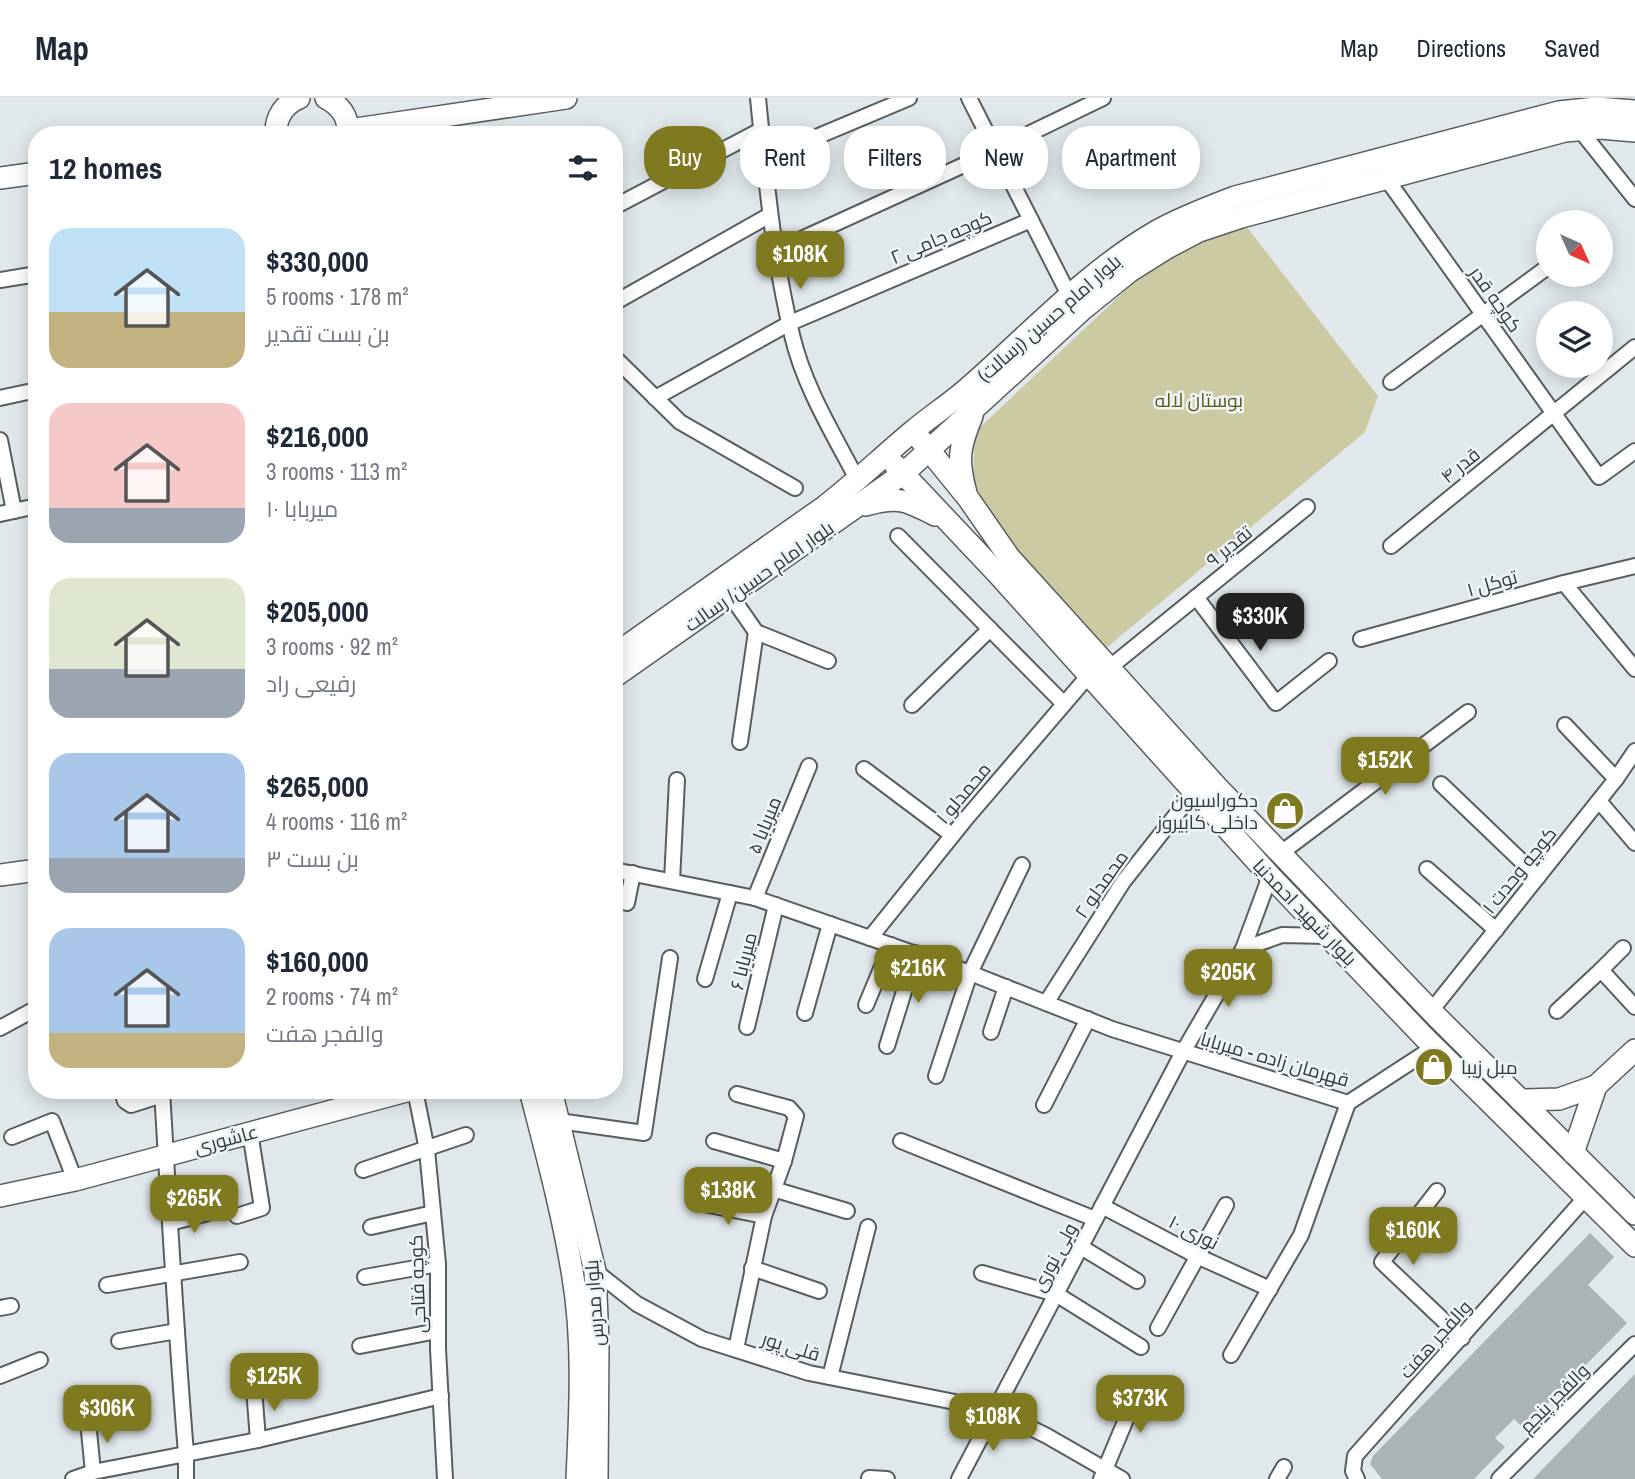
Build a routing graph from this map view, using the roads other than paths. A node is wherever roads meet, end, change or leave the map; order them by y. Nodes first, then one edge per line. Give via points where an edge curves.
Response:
1 (299, 98) edge
2 (566, 98) edge
3 (758, 98) edge
4 (909, 98) edge
5 (969, 98) edge
6 (1103, 98) edge
7 (332, 100) edge
8 (280, 105) edge
9 (1635, 111) edge
10 (1581, 112) edge
11 (275, 126) edge
12 (348, 126) edge
13 (409, 126) edge
14 (761, 126) edge
15 (983, 126) edge
16 (1045, 126) edge
17 (830, 131) edge
18 (1635, 131) edge
19 (740, 141) edge
20 (960, 166) edge
21 (28, 174) edge
22 (0, 178) edge
23 (1386, 178) junction
24 (768, 189) edge
25 (1015, 189) edge
26 (1635, 199) edge
27 (623, 202) edge
28 (771, 215) junction
29 (1031, 220) junction
30 (775, 251) junction
31 (28, 275) edge
32 (1536, 275) edge
33 (0, 280) edge
34 (1070, 297) junction
35 (623, 298) edge
36 (1483, 314) junction
37 (790, 323) junction
38 (1635, 346) edge
39 (623, 366) edge
40 (1391, 382) dead end
41 (28, 392) edge
42 (0, 398) edge
43 (655, 398) junction
44 (974, 410) junction
45 (1554, 414) junction
46 (913, 431) junction
47 (0, 440) edge
48 (929, 450) junction
49 (1635, 451) edge
50 (886, 456) junction
51 (904, 474) junction
52 (858, 481) junction
53 (795, 488) dead end
54 (968, 498) junction
55 (1307, 507) dead end
56 (28, 508) edge
57 (858, 508) junction
58 (7, 513) edge
59 (946, 521) junction
60 (898, 536) dead end
61 (1391, 546) dead end
62 (1635, 566) edge
63 (1564, 583) junction
64 (731, 596) junction
65 (1196, 597) junction
66 (990, 629) junction
67 (757, 632) junction
68 (1361, 639) dead end
69 (623, 649) edge
70 (1329, 661) dead end
71 (828, 662) dead end
72 (1109, 668) junction
73 (1635, 669) edge
74 (623, 671) edge
75 (1089, 675) junction
76 (912, 705) dead end
77 (1064, 705) junction
78 (1468, 712) dead end
79 (1565, 725) dead end
80 (740, 742) dead end
81 (1635, 751) edge
82 (809, 766) dead end
83 (864, 769) dead end
84 (1616, 779) junction
85 (677, 780) dead end
86 (1441, 784) dead end
87 (1194, 792) junction
88 (1599, 801) junction
89 (952, 835) junction
90 (1635, 843) edge
91 (1281, 853) junction
92 (1022, 865) dead end
93 (1427, 869) dead end
94 (28, 871) edge
95 (623, 871) edge
96 (633, 873) junction
97 (0, 875) edge
98 (1270, 876) junction
99 (1538, 877) junction
100 (672, 881) junction
101 (730, 893) junction
102 (755, 898) junction
103 (627, 903) dead end
104 (776, 905) junction
105 (830, 924) junction
106 (1496, 930) junction
107 (1327, 936) junction
108 (870, 938) junction
109 (891, 945) junction
110 (1623, 948) dead end
111 (1242, 949) junction
112 (916, 954) junction
113 (670, 958) dead end
114 (1601, 970) junction
115 (970, 973) junction
116 (705, 979) dead end
117 (1006, 987) junction
118 (1046, 1003) junction
119 (866, 1005) dead end
120 (1635, 1007) edge
121 (1431, 1011) junction
122 (1556, 1011) dead end
123 (28, 1013) edge
124 (805, 1013) dead end
125 (1087, 1019) junction
126 (747, 1027) dead end
127 (0, 1028) edge
128 (991, 1032) dead end
129 (887, 1046) dead end
130 (1434, 1047) junction
131 (1635, 1050) edge
132 (1183, 1052) junction
133 (936, 1076) dead end
134 (1596, 1086) junction
135 (737, 1094) dead end
136 (124, 1099) edge
137 (146, 1099) edge
138 (162, 1099) edge
139 (377, 1099) edge
140 (414, 1099) edge
141 (535, 1099) edge
142 (550, 1099) edge
143 (1520, 1100) junction
144 (1348, 1103) junction
145 (1044, 1105) dead end
146 (549, 1123) junction
147 (250, 1132) junction
148 (466, 1135) dead end
149 (12, 1137) dead end
150 (714, 1141) dead end
151 (901, 1141) dead end
152 (427, 1150) junction
153 (1573, 1153) junction
154 (164, 1156) junction
155 (784, 1161) junction
156 (363, 1170) dead end
157 (75, 1180) junction
158 (773, 1189) junction
159 (1437, 1191) dead end
160 (0, 1196) edge
161 (1586, 1197) junction
162 (699, 1203) dead end
163 (1226, 1205) dead end
164 (847, 1211) dead end
165 (208, 1213) dead end
166 (433, 1213) junction
167 (1099, 1213) junction
168 (1635, 1214) edge
169 (237, 1216) dead end
170 (764, 1216) junction
171 (170, 1223) junction
172 (370, 1227) dead end
173 (868, 1227) dead end
174 (1635, 1246) edge
175 (1081, 1247) junction
176 (1197, 1256) junction
177 (240, 1262) dead end
178 (438, 1264) junction
179 (752, 1268) junction
180 (595, 1271) junction
181 (174, 1272) junction
182 (982, 1273) dead end
183 (365, 1277) dead end
184 (1137, 1281) dead end
185 (107, 1285) dead end
186 (1270, 1289) junction
187 (819, 1291) dead end
188 (1056, 1294) junction
189 (1158, 1328) dead end
190 (177, 1331) junction
191 (438, 1331) junction
192 (1462, 1338) junction
193 (119, 1340) dead end
194 (1635, 1345) edge
195 (360, 1346) dead end
196 (1141, 1347) dead end
197 (736, 1349) junction
198 (1231, 1355) dead end
199 (40, 1360) dead end
200 (0, 1376) edge
201 (830, 1377) junction
202 (1140, 1386) dead end
203 (254, 1388) dead end
204 (441, 1396) junction
205 (995, 1410) junction
206 (88, 1421) dead end
207 (258, 1440) junction
208 (186, 1453) junction
209 (93, 1472) junction
210 (1103, 1474) edge
211 (869, 1478) edge
212 (73, 1479) edge
213 (186, 1479) edge
214 (445, 1479) edge
215 (577, 1479) edge
216 (597, 1479) edge
217 (887, 1479) edge
218 (959, 1479) edge
219 (1122, 1479) edge
220 (1357, 1479) edge
221 (1499, 1479) edge

1 - 8 main road
2 - 13 main road
3 - 14 street
4 - 17 street
5 - 15 street
6 - 16 street
7 - 12 main road
8 - 11 main road
9 - 10 main road, بلوار امام حسین (رسالت)
10 - 18 main road, بلوار امام حسین (رسالت) via 1600,128
10 - 23 main road, بلوار امام حسین (رسالت) via 1528,141
10 - 26 street
10 - 34 main road, بلوار امام حسین (رسالت) via 1559,112 1225,201 1157,231
19 - 27 street
20 - 30 street
21 - 22 main road
23 - 36 street, کوچه قدر
23 - 44 main road, بلوار امام حسین (رسالت) via 1241,217 1165,249 1083,309
24 - 28 street
25 - 29 street
28 - 30 street
28 - 35 street
29 - 34 street
29 - 37 street, کوچه جامی ۲
30 - 37 street
31 - 33 street
32 - 36 street
34 - 46 main road, بلوار امام حسین (رسالت)
36 - 40 street
36 - 45 street, کوچه قدر
37 - 43 street, کوچه جامی ۲
37 - 52 street via 809,385
38 - 45 street, قدر ۴
39 - 43 street
41 - 42 street
43 - 53 street via 680,422
44 - 48 main road, بلوار امام حسین (رسالت)
44 - 54 main road via 960,446
45 - 49 street, کوچه قدر via 1599,477
45 - 61 street, قدر ۴
46 - 48 main road, بلوار شهید احمدنیا
46 - 50 main road, بلوار امام حسین (رسالت)
47 - 58 street
48 - 51 main road, بلوار امام حسین (رسالت)
48 - 54 main road, بلوار شهید احمدنیا
50 - 51 main road, بلوار شهید احمدنیا
50 - 52 main road, بلوار امام حسین/ رسالت
51 - 57 main road, بلوار امام حسین/ رسالت
51 - 59 main road, بلوار شهید احمدنیا
52 - 69 main road, بلوار امام حسین/ رسالت
54 - 72 main road, بلوار شهید احمدنیا via 1009,557
55 - 65 street, ۹ تقدیر
56 - 58 street
57 - 59 main road via 889,498 914,504
57 - 64 main road, بلوار امام حسین/ رسالت
59 - 75 main road, بلوار شهید احمدنیا
60 - 66 street
62 - 63 street, توکل ۱
63 - 68 street, توکل ۱
63 - 73 street
64 - 67 street
64 - 74 main road, بلوار امام حسین/ رسالت
65 - 70 street via 1276,703
65 - 72 street, ۹ تقدیر
66 - 76 street
66 - 77 street
67 - 71 street
67 - 80 street
72 - 91 main road, بلوار شهید احمدنیا
75 - 77 street, محمدلو ۱
75 - 87 main road, بلوار شهید احمدنیا
77 - 89 street, محمدلو ۱
78 - 91 street
79 - 84 street
81 - 84 street, کوچه وحدت ۱
82 - 102 street, میربابا ۵
83 - 89 street
84 - 88 street, کوچه وحدت ۱
85 - 100 street
86 - 99 street
87 - 98 main road, بلوار شهید احمدنیا
87 - 118 street, محمدلو ۲ via 1123,882
88 - 90 street
88 - 99 street, کوچه وحدت ۱
89 - 108 street, محمدلو ۱
91 - 121 main road, بلوار شهید احمدنیا
92 - 115 street
93 - 106 street
94 - 97 main road
95 - 96 street, قهرمان زاده - میربابا
96 - 100 street, قهرمان زاده - میربابا
96 - 103 street
98 - 107 main road, بلوار شهید احمدنیا
98 - 111 street, ولی نوری
99 - 106 street, کوچه وحدت ۱
100 - 101 street, قهرمان زاده - میربابا
101 - 102 street, قهرمان زاده - میربابا
101 - 116 street
102 - 104 street, قهرمان زاده - میربابا
104 - 105 street, قهرمان زاده - میربابا
104 - 126 street, میربابا ۶
105 - 108 street, قهرمان زاده - میربابا
105 - 124 street
106 - 121 street, کوچه وحدت ۱
107 - 111 street via 1282,935
107 - 130 main road, بلوار شهید احمدنیا
108 - 109 street, قهرمان زاده - میربابا
109 - 112 street, قهرمان زاده - میربابا
109 - 119 street
110 - 114 street
111 - 132 street, ولی نوری
112 - 115 street, قهرمان زاده - میربابا
112 - 129 street
113 - 146 street via 644,1133
114 - 120 street
114 - 122 street
115 - 117 street, قهرمان زاده - میربابا
115 - 133 street
117 - 118 street, قهرمان زاده - میربابا
117 - 128 street
118 - 125 street, قهرمان زاده - میربابا
121 - 143 main road, بلوار شهید احمدنیا
123 - 127 street
125 - 132 street, قهرمان زاده - میربابا
125 - 145 street
130 - 144 street, قهرمان زاده - میربابا
130 - 161 main road, بلوار شهید احمدنیا
131 - 134 main road
132 - 144 street, قهرمان زاده - میربابا
132 - 167 street, ولی نوری
134 - 143 main road via 1559,1099
134 - 153 main road
135 - 155 street via 789,1108 796,1116
136 - 137 street via 131,1105
138 - 154 street
139 - 147 main road, عاشوری
140 - 152 street, کوچه فتاحی
141 - 146 main road, بلوار مدرس
142 - 146 main road, بلوار مدرس
143 - 153 main road, بلوار شهید احمدنیا
144 - 186 street via 1301,1235
146 - 180 main road, بلوار مدرس
146 - 215 main road, بلوار مدرس via 579,1344
147 - 154 main road, عاشوری
147 - 169 street via 262,1208
148 - 152 street
149 - 157 street via 52,1121
150 - 155 street
151 - 167 street, نوری ۱۰
152 - 156 street
152 - 166 street, کوچه فتاحی
153 - 168 main road, بلوار شهید احمدنیا
154 - 157 main road, عاشوری
154 - 171 street
155 - 158 street
157 - 160 main road, عاشوری
158 - 164 street
158 - 170 street
159 - 192 street via 1382,1262
161 - 174 main road, بلوار شهید احمدنیا
161 - 192 street, والفجر هفت
162 - 170 street
163 - 176 street
165 - 171 street
166 - 172 street
166 - 178 street, کوچه فتاحی
167 - 175 street, ولی نوری
167 - 176 street, نوری ۱۰
170 - 179 street
171 - 181 street
173 - 201 street
175 - 184 street
175 - 188 street, ولی نوری
176 - 186 street, نوری ۱۰
176 - 189 street
177 - 181 street
178 - 183 street
178 - 191 street, کوچه فتاحی
179 - 187 street
179 - 197 street
180 - 197 street, قلی پور via 637,1304 702,1339
180 - 216 main road, بلوار مدرس
181 - 185 street
181 - 190 street
182 - 188 street
186 - 198 street
188 - 196 street
188 - 205 street, ولی نوری
190 - 193 street
190 - 208 street
191 - 195 street
191 - 204 street, کوچه فتاحی
192 - 220 street, والفجر هفت via 1356,1456 1353,1471
194 - 221 street, والفجر پنجم
197 - 201 street, قلی پور
199 - 200 street
201 - 205 street, قلی پور
202 - 210 street
203 - 207 street
204 - 207 street
204 - 214 street, کوچه فتاحی
205 - 210 street, قلی پور via 1047,1436
205 - 218 street, ولی نوری
206 - 209 street
207 - 208 street
208 - 209 street
208 - 213 street
209 - 212 street
210 - 219 street, قلی پور
211 - 217 street

